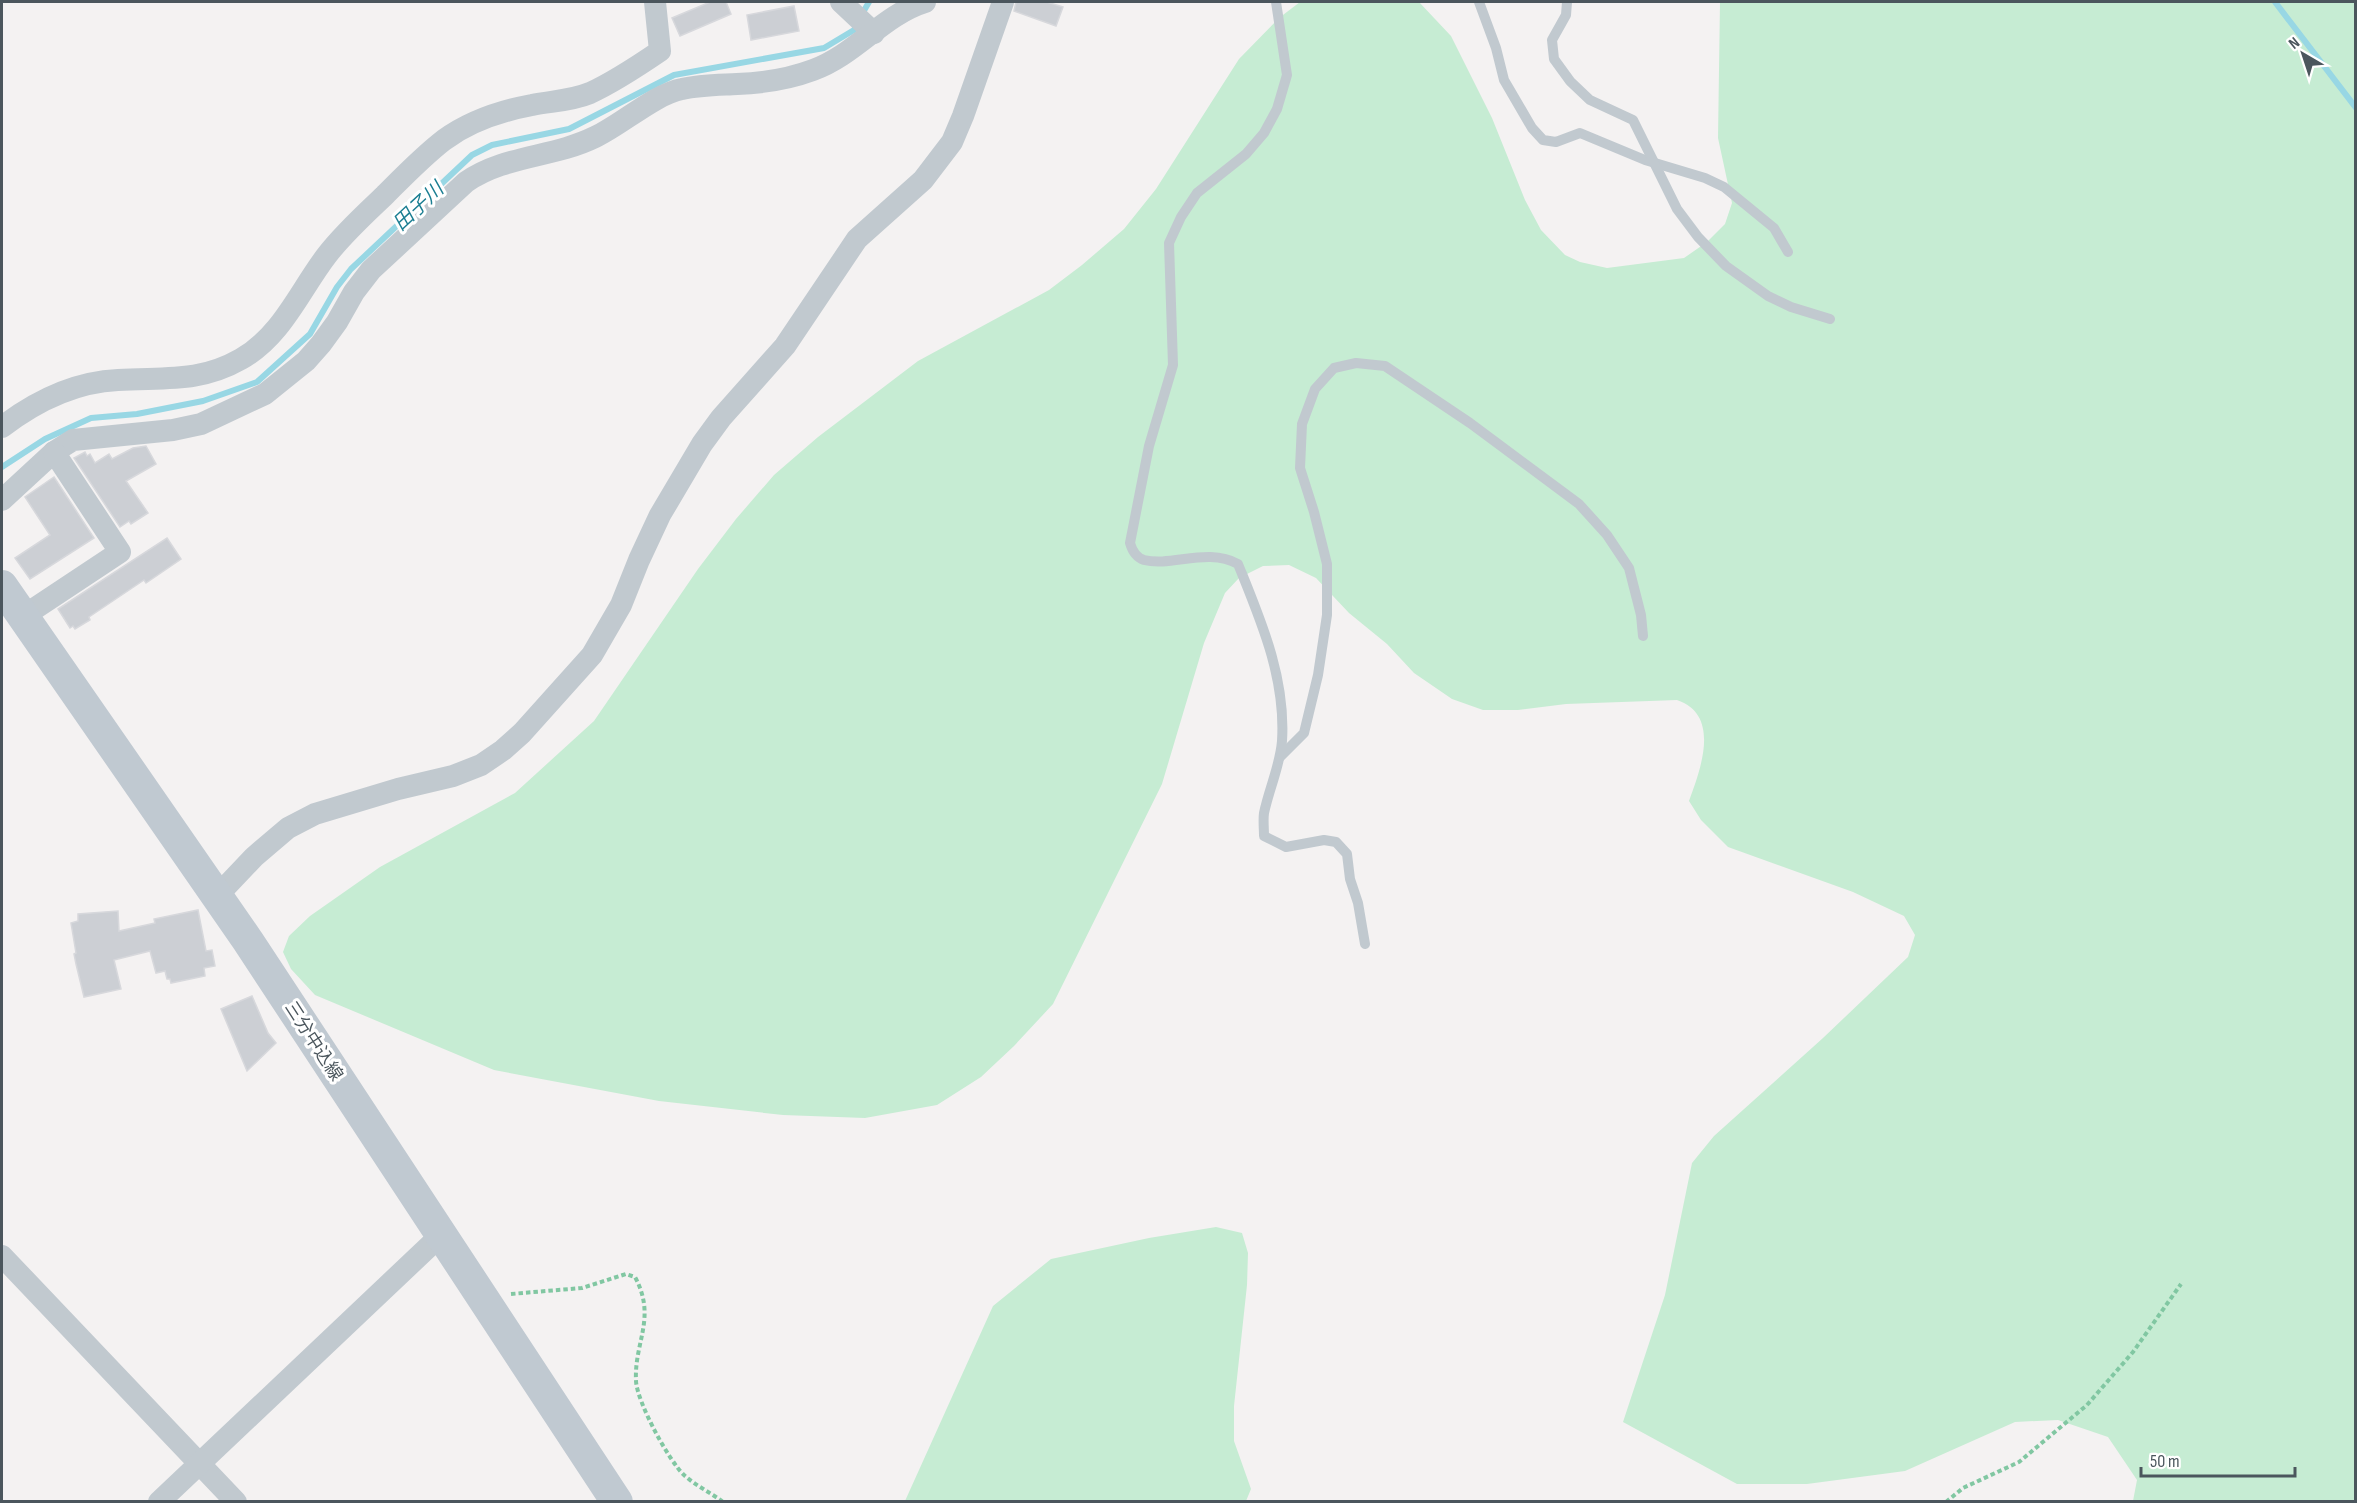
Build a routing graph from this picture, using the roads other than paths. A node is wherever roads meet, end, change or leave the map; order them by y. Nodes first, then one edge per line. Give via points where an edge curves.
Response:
1 (655, 2) edge
2 (925, 2) edge
3 (1003, 2) edge
4 (1276, 2) edge
5 (1479, 2) edge
6 (1567, 2) edge
7 (845, 6) edge
8 (872, 31) junction
9 (1654, 162) junction
10 (1788, 252) dead end
11 (1830, 319) dead end
12 (2, 427) edge
13 (54, 452) junction
14 (2, 500) edge
15 (2, 586) edge
16 (22, 617) junction
17 (1643, 636) dead end
18 (1280, 757) junction
19 (217, 896) junction
20 (1365, 944) dead end
21 (441, 1235) junction
22 (2, 1256) edge
23 (200, 1463) junction
24 (159, 1502) edge
25 (236, 1502) edge
26 (617, 1502) edge

1 - 12 street via 660,51 589,93 493,114 444,140 345,233 277,328 243,358 196,377 118,380 68,389 38,402
2 - 8 street
3 - 19 street via 952,142 922,180 857,239 785,346 702,444 660,514 621,605 592,655 522,733 481,765 315,814 288,828
4 - 18 lane via 1287,75 1277,110 1246,154 1197,193 1169,243 1173,365 1149,446 1130,543 1133,552 1143,560 1228,558 1238,564 1276,670 1282,699
5 - 9 lane via 1504,80 1543,140 1556,142 1580,133
6 - 9 lane via 1566,15 1552,40 1554,59 1590,100 1633,120
7 - 8 street
8 - 13 street via 833,62 800,75 783,80 679,89 579,145 481,172 371,270 321,344 265,394 201,424 73,440
9 - 10 lane via 1724,187 1774,228
9 - 11 lane via 1677,209 1726,266 1767,296 1791,308
13 - 14 street
13 - 16 street via 120,552
15 - 16 main road, 三分中込線
16 - 19 main road, 三分中込線
17 - 18 lane via 1629,568 1579,504 1385,366 1356,363 1334,368 1315,389 1302,424 1300,468 1327,564 1327,615 1304,733
18 - 20 lane via 1264,814 1264,836 1286,847 1324,840 1336,842 1347,854
19 - 21 main road, 三分中込線
21 - 23 street
21 - 26 main road, 三分中込線
22 - 23 street
23 - 24 street
23 - 25 street

